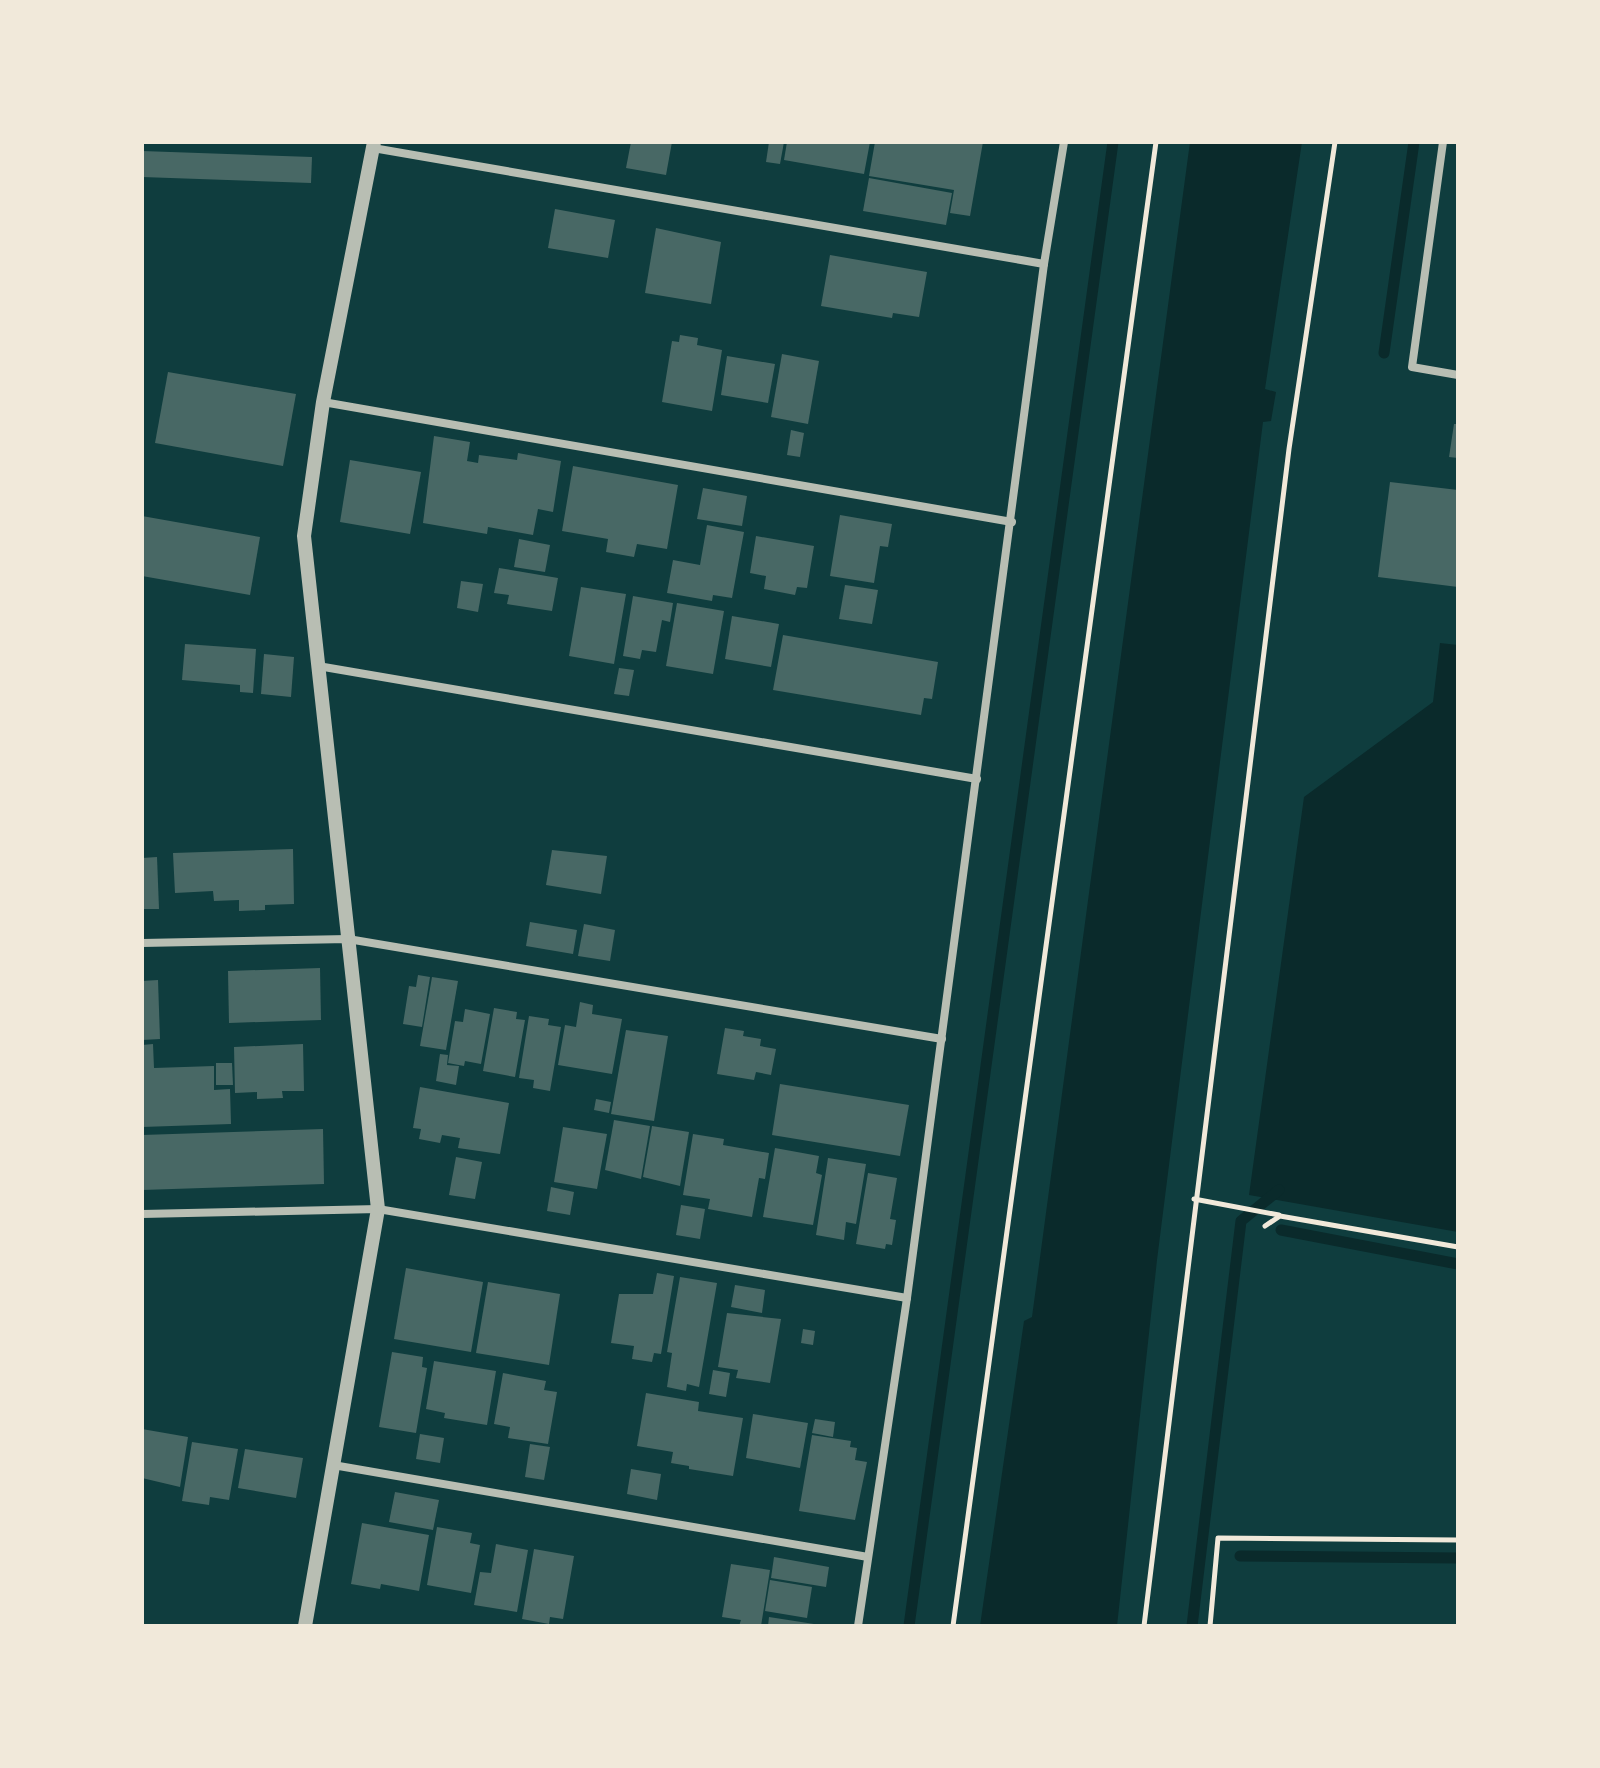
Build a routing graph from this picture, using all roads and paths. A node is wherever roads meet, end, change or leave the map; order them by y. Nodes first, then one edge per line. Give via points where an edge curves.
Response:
1 (1064, 142) edge
2 (1156, 142) edge
3 (1335, 142) edge
4 (1443, 142) edge
5 (374, 145) edge
6 (1044, 264) junction
7 (1458, 375) edge
8 (323, 402) junction
9 (1012, 522) junction
10 (318, 666) junction
11 (977, 779) junction
12 (348, 939) junction
13 (142, 943) edge
14 (942, 1039) junction
15 (1194, 1199) junction
16 (378, 1209) junction
17 (142, 1214) edge
18 (1280, 1216) junction
19 (1265, 1226) dead end
20 (1458, 1247) edge
21 (907, 1298) junction
22 (333, 1465) junction
23 (1458, 1540) edge
24 (868, 1557) junction
25 (305, 1626) edge
26 (858, 1626) edge
27 (953, 1626) edge
28 (1144, 1626) edge
29 (1210, 1626) edge

1 - 6 street
2 - 27 path
3 - 15 path via 1289,449
4 - 7 street via 1412,367
5 - 6 street
5 - 8 street
6 - 9 street
8 - 9 street
8 - 10 street via 304,536
9 - 11 street
10 - 11 street
10 - 12 street
11 - 14 street
12 - 13 street
12 - 14 street
12 - 16 street
14 - 21 street
15 - 18 path
15 - 28 path
16 - 17 street
16 - 21 street
16 - 22 street
18 - 19 path
18 - 20 path
21 - 24 street
22 - 24 street
22 - 25 street
23 - 29 path via 1218,1538
24 - 26 street

